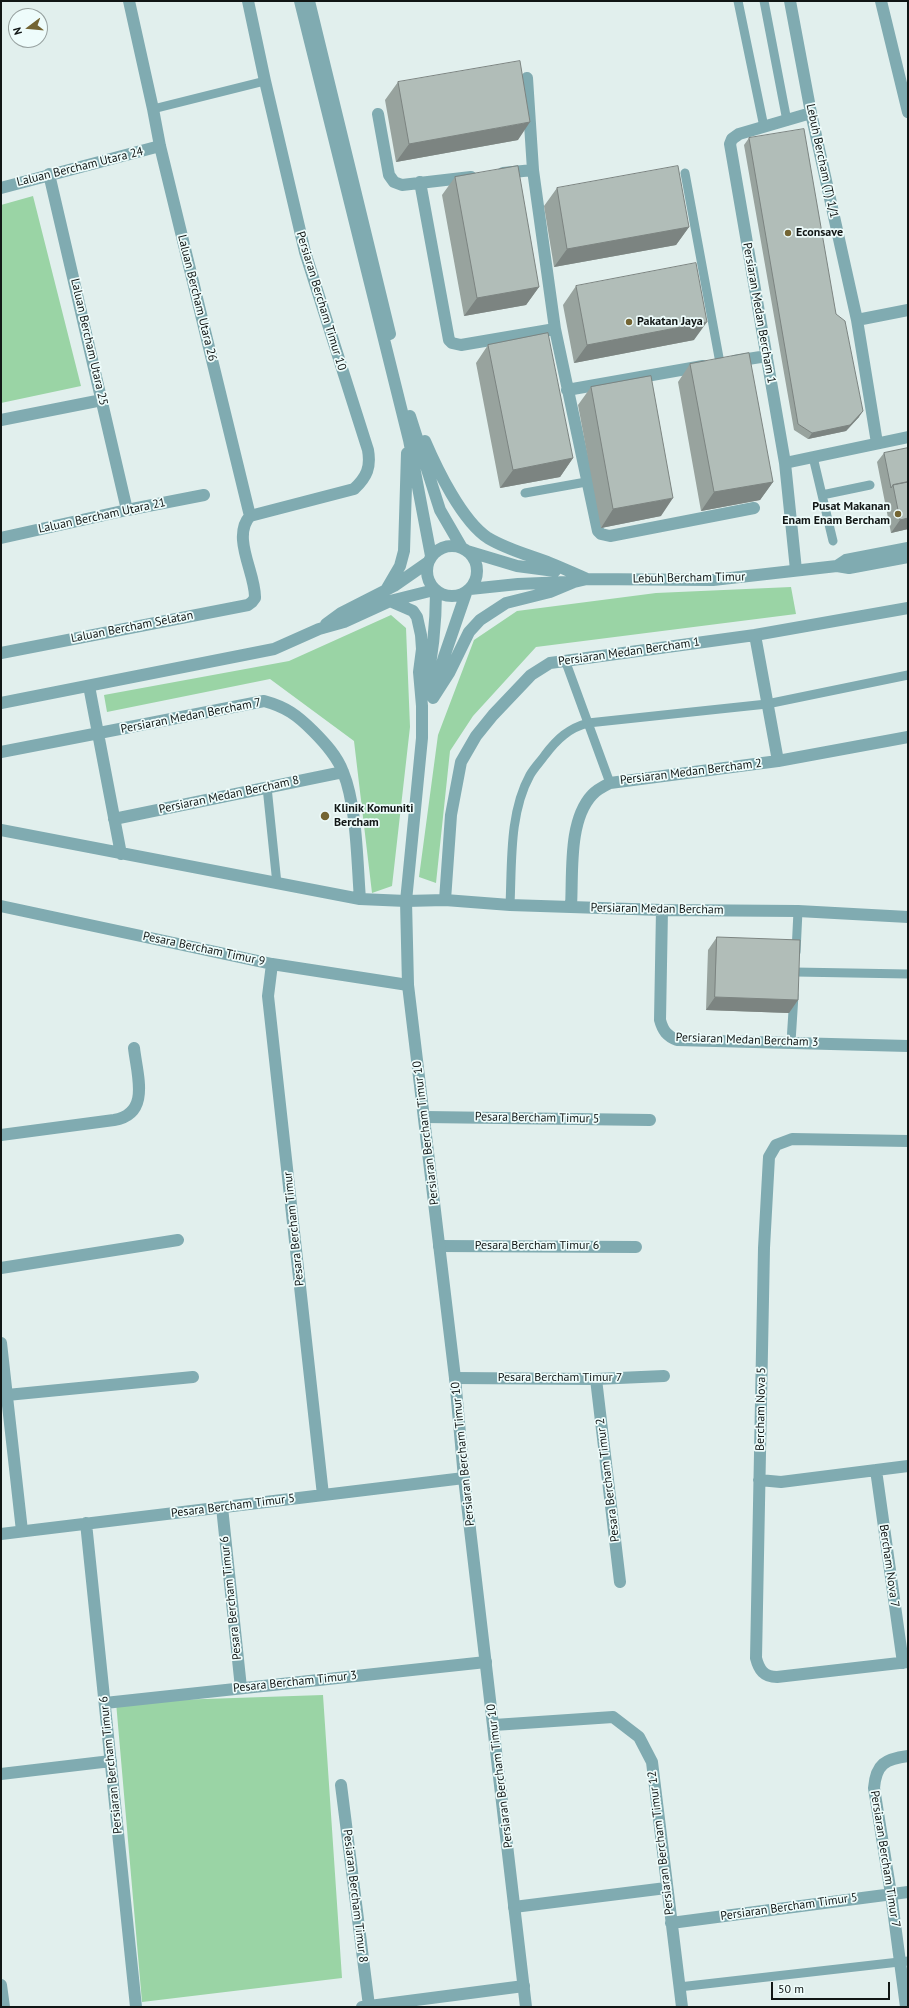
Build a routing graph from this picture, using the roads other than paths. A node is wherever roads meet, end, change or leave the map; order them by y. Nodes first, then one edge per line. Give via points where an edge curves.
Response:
1 (129, 1) edge
2 (248, 1) edge
3 (300, 1) edge
4 (309, 1) edge
5 (738, 1) edge
6 (764, 1) edge
7 (790, 1) edge
8 (881, 1) edge
9 (527, 78) dead end
10 (265, 81) junction
11 (153, 109) junction
12 (908, 112) edge
13 (811, 113) junction
14 (378, 114) dead end
15 (787, 121) junction
16 (764, 127) junction
17 (160, 146) junction
18 (532, 170) junction
19 (685, 173) dead end
20 (49, 174) junction
21 (420, 182) junction
22 (1, 188) edge
23 (908, 310) edge
24 (857, 320) junction
25 (555, 329) junction
26 (767, 356) junction
27 (720, 363) junction
28 (567, 390) junction
29 (102, 400) junction
30 (410, 416) junction
31 (1, 420) edge
32 (908, 437) edge
33 (409, 440) junction
34 (877, 442) junction
35 (813, 457) junction
36 (785, 463) junction
37 (586, 482) junction
38 (870, 484) dead end
39 (525, 493) dead end
40 (204, 495) dead end
41 (822, 495) junction
42 (754, 508) edge
43 (127, 510) junction
44 (250, 516) junction
45 (1, 538) edge
46 (833, 541) dead end
47 (908, 548) edge
48 (465, 550) junction
49 (908, 557) edge
50 (429, 560) junction
51 (837, 566) junction
52 (796, 570) junction
53 (574, 578) junction
54 (435, 591) junction
55 (468, 591) junction
56 (388, 595) junction
57 (908, 608) edge
58 (755, 635) junction
59 (1, 653) edge
60 (565, 660) junction
61 (908, 675) edge
62 (89, 686) junction
63 (433, 698) junction
64 (1, 703) edge
65 (767, 704) junction
66 (422, 706) junction
67 (588, 723) junction
68 (98, 734) junction
69 (908, 737) edge
70 (422, 738) junction
71 (1, 752) edge
72 (778, 761) junction
73 (343, 772) junction
74 (610, 783) junction
75 (267, 787) junction
76 (114, 819) junction
77 (1, 830) edge
78 (121, 854) junction
79 (277, 884) junction
80 (360, 899) junction
81 (445, 900) junction
82 (406, 901) junction
83 (510, 905) junction
84 (1, 906) edge
85 (571, 907) junction
86 (662, 910) junction
87 (798, 911) junction
88 (908, 917) edge
89 (272, 964) junction
90 (908, 974) edge
91 (795, 980) junction
92 (408, 986) junction
93 (791, 1042) junction
94 (908, 1046) edge
95 (134, 1048) dead end
96 (425, 1117) junction
97 (650, 1120) dead end
98 (1, 1135) edge
99 (908, 1141) edge
100 (178, 1240) dead end
101 (439, 1246) junction
102 (636, 1247) dead end
103 (1, 1268) edge
104 (1, 1343) edge
105 (664, 1376) dead end
106 (194, 1377) dead end
107 (455, 1378) junction
108 (596, 1379) junction
109 (7, 1395) junction
110 (908, 1466) edge
111 (876, 1470) junction
112 (464, 1478) junction
113 (760, 1480) junction
114 (323, 1495) junction
115 (222, 1507) junction
116 (86, 1523) junction
117 (22, 1531) junction
118 (1, 1534) edge
119 (620, 1582) dead end
120 (486, 1662) junction
121 (905, 1662) edge
122 (241, 1688) junction
123 (105, 1703) junction
124 (494, 1726) junction
125 (908, 1756) edge
126 (111, 1761) junction
127 (1, 1774) edge
128 (341, 1785) dead end
129 (666, 1888) junction
130 (908, 1892) edge
131 (891, 1894) junction
132 (514, 1907) junction
133 (671, 1923) junction
134 (904, 1962) edge
135 (1, 1986) edge
136 (524, 1986) junction
137 (679, 1987) junction
138 (365, 2006) edge
139 (4, 2007) edge
140 (136, 2007) edge
141 (526, 2007) edge
142 (682, 2007) edge
143 (906, 2007) edge

1 - 11 street, Laluan Bercham Utara 26
2 - 10 street, Persiaran Bercham Timur 10
3 - 33 street
4 - 30 street
5 - 16 lane
6 - 15 lane
7 - 13 street, Lebuh Bercham (T) 1/1
8 - 12 street
9 - 18 street
10 - 11 lane
10 - 44 street, Persiaran Bercham Timur 10 via 305,252 370,462 363,481 354,489
11 - 17 street, Laluan Bercham Utara 26
13 - 15 street, Persiaran Medan Bercham 1
13 - 24 street, Lebuh Bercham (T) 1/1
14 - 21 street via 391,179 398,184
15 - 16 street, Persiaran Medan Bercham 1
16 - 26 street, Persiaran Medan Bercham 1 via 735,136 730,148
17 - 20 street, Laluan Bercham Utara 24
17 - 44 street, Laluan Bercham Utara 26
18 - 21 street
18 - 25 street
19 - 27 lane
20 - 22 street, Laluan Bercham Utara 24
20 - 29 street, Laluan Bercham Utara 25
21 - 25 street via 449,340 461,345
23 - 24 street
24 - 34 street, Lebuh Bercham (T) 1/1
25 - 28 street
26 - 27 street
26 - 36 street, Persiaran Medan Bercham 1
27 - 28 street
28 - 37 street
29 - 31 street
29 - 43 street, Laluan Bercham Utara 25
30 - 48 street via 440,510
30 - 53 street via 422,433 457,502 476,528 500,545
32 - 34 street
33 - 50 street
33 - 56 street via 404,550
34 - 35 street
35 - 36 street
35 - 41 lane
36 - 52 street, Persiaran Medan Bercham 1
37 - 39 lane
37 - 42 street via 596,527 605,536
38 - 41 lane
40 - 43 street, Laluan Bercham Utara 21
41 - 46 lane
43 - 45 street, Laluan Bercham Utara 21
44 - 59 street, Laluan Bercham Selatan via 245,522 243,535 255,593 252,602
47 - 51 street, Lebuh Bercham Timur via 846,560
48 - 50 street via 454,546 445,547 437,550
48 - 53 street via 517,566
48 - 55 street via 473,557 477,574
49 - 51 street, Lebuh Bercham Timur via 849,568
50 - 54 street via 426,573 428,582
50 - 56 street
51 - 52 street, Lebuh Bercham Timur
52 - 53 street, Lebuh Bercham Timur via 713,580
53 - 55 street
53 - 63 street via 550,592 506,603 480,620 469,632 450,673
54 - 55 street via 451,597
54 - 56 street
54 - 66 street via 436,627 433,655
55 - 63 street via 444,657
56 - 62 street via 341,613 319,629 274,649
56 - 66 street via 413,611 420,624 422,649 419,672
57 - 58 street, Persiaran Medan Bercham 1
58 - 60 street, Persiaran Medan Bercham 1
58 - 65 street
60 - 67 lane
60 - 81 street, Persiaran Medan Bercham 1 via 540,668 519,686 476,736 461,762 451,815
61 - 65 lane
62 - 64 street
62 - 68 street
63 - 70 street
65 - 67 lane
65 - 72 street
66 - 70 street
67 - 74 lane
67 - 83 lane via 564,734 530,775 517,807
68 - 71 street, Persiaran Medan Bercham 7
68 - 73 street, Persiaran Medan Bercham 7 via 264,701 281,706 297,715 327,744
68 - 76 street
69 - 72 street, Persiaran Medan Bercham 2
70 - 82 street, Persiaran Bercham Timur 10
72 - 74 street, Persiaran Medan Bercham 2
73 - 75 street, Persiaran Medan Bercham 8
73 - 80 street, Persiaran Medan Bercham 7 via 351,798
74 - 85 street, Persiaran Medan Bercham 2 via 593,793 583,806 577,823
75 - 76 street, Persiaran Medan Bercham 8
75 - 79 lane
76 - 78 street
77 - 78 street, Persiaran Medan Bercham
78 - 79 street, Persiaran Medan Bercham
79 - 80 street, Persiaran Medan Bercham
80 - 82 street, Persiaran Medan Bercham
81 - 82 street, Persiaran Medan Bercham
81 - 83 street, Persiaran Medan Bercham
82 - 92 street, Persiaran Bercham Timur 10
83 - 85 street, Persiaran Medan Bercham
84 - 89 street, Pesara Bercham Timur 9
85 - 86 street, Persiaran Medan Bercham
86 - 87 street, Persiaran Medan Bercham
86 - 93 street, Persiaran Medan Bercham 3 via 660,1020 662,1029 668,1037 677,1040
87 - 88 street, Persiaran Medan Bercham
87 - 91 lane
89 - 92 street, Pesara Bercham Timur 9
89 - 114 street, Pesara Bercham Timur via 268,996
90 - 91 lane
91 - 93 lane
92 - 96 street, Persiaran Bercham Timur 10
93 - 94 street, Persiaran Medan Bercham 3
95 - 98 street via 139,1096 135,1110 130,1115 114,1120
96 - 97 street, Pesara Bercham Timur 5
96 - 101 street, Persiaran Bercham Timur 10
99 - 113 street, Bercham Nova 5 via 792,1139 776,1145 769,1158 764,1248
100 - 103 street
101 - 102 street, Pesara Bercham Timur 6
101 - 107 street, Persiaran Bercham Timur 10
104 - 109 street
105 - 108 street, Pesara Bercham Timur 7
106 - 109 street
107 - 108 street, Pesara Bercham Timur 7
107 - 112 street, Persiaran Bercham Timur 10
108 - 119 street, Pesara Bercham Timur 2
109 - 117 street
110 - 111 street
111 - 113 street via 782,1482
111 - 121 street, Bercham Nova 7
112 - 114 street, Pesara Bercham Timur 5
112 - 120 street, Persiaran Bercham Timur 10
113 - 121 street, Bercham Nova 5 via 756,1658 763,1674 777,1677
114 - 115 street, Pesara Bercham Timur 5
115 - 116 street, Pesara Bercham Timur 5
115 - 122 street, Pesara Bercham Timur 6
116 - 117 street, Pesara Bercham Timur 5
116 - 123 street, Persiaran Bercham Timur 6
117 - 118 street, Pesara Bercham Timur 5
120 - 122 street, Pesara Bercham Timur 3
120 - 124 street, Persiaran Bercham Timur 10
122 - 123 street, Pesara Bercham Timur 3
123 - 126 street, Persiaran Bercham Timur 6
124 - 129 street, Persiaran Bercham Timur 12 via 614,1717 639,1737 652,1762
124 - 132 street, Persiaran Bercham Timur 10
125 - 131 street, Persiaran Bercham Timur 7 via 886,1761 875,1775 874,1788
126 - 127 street
126 - 140 street, Persiaran Bercham Timur 6
128 - 138 street, Pesiaran Bercham Timur 8
129 - 132 street
129 - 133 street, Persiaran Bercham Timur 12
130 - 131 street, Persiaran Bercham Timur 5
131 - 133 street, Persiaran Bercham Timur 5
131 - 134 street, Persiaran Bercham Timur 7
132 - 136 street, Persiaran Bercham Timur 10
133 - 137 street, Persiaran Bercham Timur 12
134 - 137 lane
134 - 143 street, Persiaran Bercham Timur 7
135 - 139 street
136 - 138 street
136 - 141 street, Persiaran Bercham Timur 10
137 - 142 street, Persiaran Bercham Timur 12

